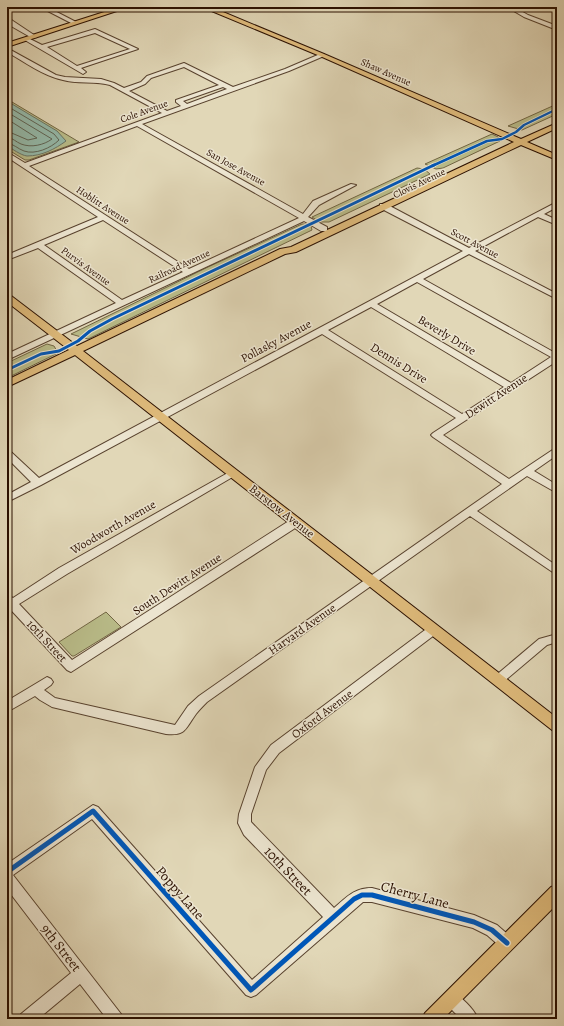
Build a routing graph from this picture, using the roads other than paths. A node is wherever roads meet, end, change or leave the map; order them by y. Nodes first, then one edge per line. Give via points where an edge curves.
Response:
1 (43, 7) edge
2 (117, 7) edge
3 (126, 7) edge
4 (205, 7) edge
5 (216, 7) edge
6 (510, 7) edge
7 (518, 7) edge
8 (96, 16) junction
9 (224, 16) junction
10 (7, 19) edge
11 (77, 23) junction
12 (557, 24) edge
13 (263, 26) junction
14 (557, 28) edge
15 (95, 31) junction
16 (34, 37) junction
17 (26, 39) junction
18 (7, 45) edge
19 (42, 47) junction
20 (7, 50) edge
21 (326, 54) junction
22 (78, 68) junction
23 (84, 80) junction
24 (223, 85) junction
25 (232, 89) junction
26 (126, 90) junction
27 (402, 90) junction
28 (448, 104) junction
29 (186, 106) junction
30 (167, 113) junction
31 (557, 117) edge
32 (137, 124) junction
33 (557, 125) edge
34 (512, 138) junction
35 (523, 138) junction
36 (557, 150) edge
37 (7, 154) edge
38 (557, 158) edge
39 (25, 165) junction
40 (416, 184) junction
41 (353, 185) dead end
42 (557, 204) edge
43 (383, 206) junction
44 (538, 214) junction
45 (104, 217) junction
46 (305, 218) junction
47 (557, 223) edge
48 (328, 230) junction
49 (39, 245) junction
50 (284, 251) junction
51 (469, 251) junction
52 (7, 258) edge
53 (189, 273) junction
54 (417, 279) junction
55 (7, 297) edge
56 (557, 298) edge
57 (122, 304) junction
58 (371, 304) junction
59 (322, 330) junction
60 (54, 335) junction
61 (75, 351) junction
62 (7, 357) edge
63 (557, 357) edge
64 (7, 384) edge
65 (511, 387) junction
66 (161, 417) junction
67 (462, 418) junction
68 (557, 450) edge
69 (7, 453) edge
70 (527, 471) junction
71 (233, 473) junction
72 (38, 483) junction
73 (510, 484) junction
74 (557, 490) edge
75 (7, 499) edge
76 (470, 511) junction
77 (296, 522) junction
78 (557, 571) edge
79 (371, 581) junction
80 (9, 603) edge
81 (433, 630) junction
82 (557, 638) edge
83 (72, 667) joint
84 (498, 680) junction
85 (47, 682) dead end
86 (36, 689) junction
87 (7, 707) edge
88 (557, 726) edge
89 (244, 823) joint
90 (7, 872) edge
91 (7, 878) edge
92 (557, 893) edge
93 (334, 918) junction
94 (507, 943) junction
95 (81, 974) junction
96 (251, 990) joint
97 (451, 999) junction
98 (26, 1019) edge
99 (116, 1019) edge
100 (431, 1019) edge
101 (471, 1019) edge

1 - 11 street
2 - 8 main road
3 - 8 main road
4 - 9 main road, Shaw Avenue
5 - 13 main road, Shaw Avenue
6 - 14 street
7 - 12 street
8 - 11 main road
9 - 13 main road
9 - 21 main road, Shaw Avenue
10 - 16 street
11 - 15 street
11 - 16 main road
13 - 21 main road, Shaw Avenue
15 - 19 street
15 - 22 street via 135,49
16 - 17 main road
17 - 18 main road
17 - 19 street
19 - 22 street
20 - 23 street via 54,76
21 - 25 street, Cole Avenue
21 - 27 main road, Shaw Avenue
21 - 28 main road, Shaw Avenue
22 - 23 street via 85,76
23 - 26 street via 107,82
24 - 25 street
24 - 26 street via 184,65 149,77 143,83
24 - 29 street via 178,101
25 - 29 street, Cole Avenue
26 - 30 street
27 - 28 main road
27 - 34 main road, Shaw Avenue
28 - 35 main road, Shaw Avenue
29 - 30 street, Cole Avenue
30 - 32 street, Cole Avenue
31 - 35 main road, Clovis Avenue
32 - 39 street, Cole Avenue
32 - 46 street, San Jose Avenue
33 - 35 main road, Clovis Avenue
34 - 35 main road, Clovis Avenue
34 - 40 main road, Clovis Avenue
35 - 36 main road, Shaw Avenue
35 - 38 main road, Shaw Avenue
35 - 43 main road, Clovis Avenue
37 - 39 street, Hoblitt Avenue
39 - 45 street, Hoblitt Avenue
40 - 43 main road
40 - 48 main road, Clovis Avenue
41 - 46 street, Railroad Avenue via 316,203
42 - 44 street, Pollasky Avenue
43 - 48 main road, Clovis Avenue
43 - 51 street, Scott Avenue
44 - 47 street
44 - 51 street, Pollasky Avenue
45 - 49 street
45 - 53 street, Hoblitt Avenue
46 - 48 street, San Jose Avenue
46 - 53 street, Railroad Avenue
48 - 50 main road, Clovis Avenue via 287,247
48 - 50 main road, Clovis Avenue via 300,247
49 - 52 street
49 - 57 street, Purvis Avenue
50 - 61 main road, Clovis Avenue
51 - 54 street, Pollasky Avenue
51 - 56 street, Scott Avenue
53 - 57 street, Railroad Avenue
54 - 58 street, Pollasky Avenue
54 - 63 street
55 - 60 main road, Barstow Avenue
57 - 60 street, Railroad Avenue
58 - 59 street, Pollasky Avenue
58 - 65 street, Beverly Drive
59 - 66 street, Pollasky Avenue
59 - 67 street, Dennis Drive
60 - 61 main road, Barstow Avenue
60 - 62 street, Railroad Avenue
61 - 64 main road, Clovis Avenue
61 - 66 main road, Barstow Avenue
63 - 65 street, Dewitt Avenue
65 - 67 street, Dewitt Avenue
66 - 71 main road, Barstow Avenue
66 - 72 street, Pollasky Avenue
67 - 73 street, Dewitt Avenue via 436,435
68 - 70 street, Harvard Avenue
69 - 72 street
70 - 73 street, Harvard Avenue
70 - 74 street
71 - 77 main road, Barstow Avenue
71 - 80 street, Woodworth Avenue
72 - 75 street, Pollasky Avenue
73 - 76 street, Harvard Avenue
76 - 78 street
76 - 79 street, Harvard Avenue
77 - 79 main road, Barstow Avenue
77 - 83 street, South Dewitt Avenue
79 - 81 main road, Barstow Avenue
79 - 86 street, Harvard Avenue via 203,699 178,730 52,702
80 - 83 street, 10th Street
81 - 84 main road, Barstow Avenue
81 - 89 street, Oxford Avenue via 276,749 261,767
82 - 84 street via 543,642
84 - 88 main road, Barstow Avenue
85 - 86 street
86 - 87 street
89 - 93 street, 10th Street
90 - 96 street, Poppy Lane via 93,811
91 - 95 street, 9th Street
92 - 94 main road
93 - 94 street, Cherry Lane via 362,895 372,895 479,923
93 - 96 street, Cherry Lane
94 - 97 main road
95 - 98 street
95 - 99 street, 9th Street
97 - 100 main road
97 - 101 street

